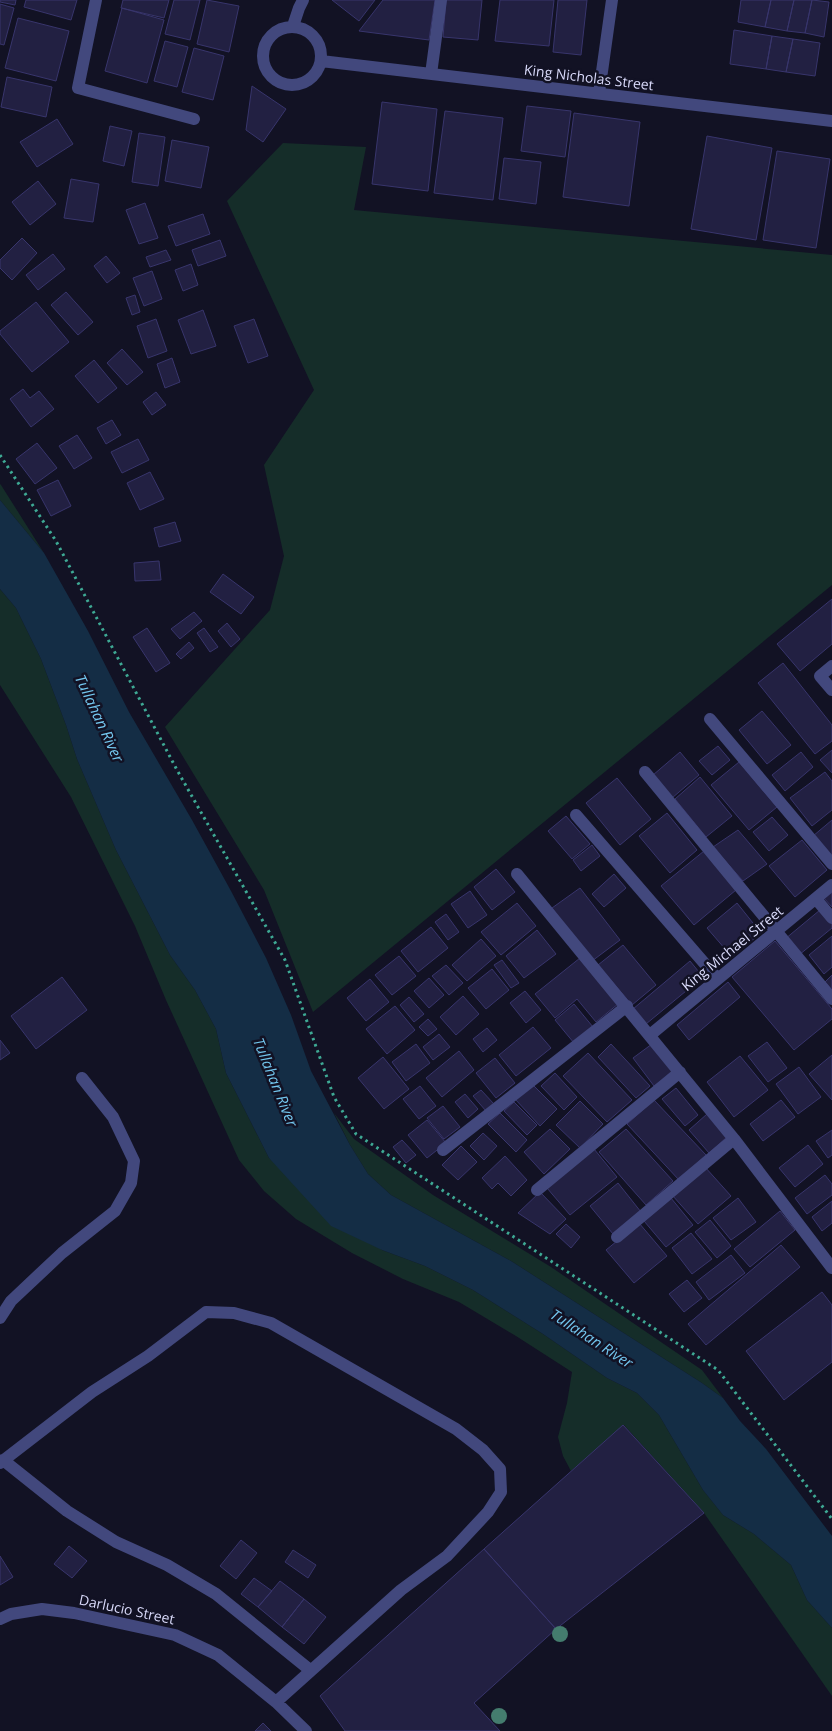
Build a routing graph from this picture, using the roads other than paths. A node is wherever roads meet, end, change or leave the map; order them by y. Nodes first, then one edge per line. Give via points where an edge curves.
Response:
1 (96, 0) edge
2 (303, 0) edge
3 (441, 0) edge
4 (612, 0) edge
5 (293, 26) junction
6 (321, 61) junction
7 (431, 74) junction
8 (600, 94) junction
9 (194, 119) dead end
10 (832, 121) edge
11 (832, 666) edge
12 (832, 690) edge
13 (710, 719) dead end
14 (645, 772) dead end
15 (576, 816) dead end
16 (832, 864) edge
17 (517, 874) dead end
18 (832, 885) edge
19 (816, 899) junction
20 (832, 918) edge
21 (776, 931) junction
22 (718, 979) junction
23 (832, 1000) edge
24 (627, 1006) junction
25 (650, 1035) junction
26 (680, 1072) junction
27 (82, 1078) dead end
28 (734, 1139) junction
29 (443, 1150) dead end
30 (537, 1190) dead end
31 (617, 1237) dead end
32 (832, 1268) edge
33 (0, 1318) edge
34 (2, 1462) edge
35 (0, 1619) edge
36 (310, 1670) junction
37 (276, 1702) junction
38 (306, 1731) edge

1 - 9 street via 78,88
2 - 5 street
3 - 7 street
4 - 8 street
5 - 6 street via 305,29 315,37 321,48
5 - 6 street via 282,28 266,42 264,64 269,74 288,85 299,84 310,79
6 - 7 street, King Nicholas Street
7 - 8 street, King Nicholas Street
8 - 10 street, King Nicholas Street
11 - 12 street via 820,676
13 - 16 street
14 - 21 street
15 - 22 street
17 - 24 street
18 - 19 street, King Michael Street
19 - 20 street
19 - 21 street, King Michael Street
21 - 22 street, King Michael Street
21 - 23 street
22 - 25 street, King Michael Street
24 - 25 street
24 - 29 street
25 - 26 street
26 - 28 street
26 - 30 street
27 - 33 street via 113,1117 134,1162 132,1183 115,1211 62,1253 11,1301
28 - 31 street
28 - 32 street
34 - 36 street via 116,1542 167,1565 216,1594
34 - 36 street via 92,1392 148,1356 206,1312 234,1313 271,1322 456,1429 483,1450 500,1470 501,1492 488,1512 447,1556 401,1590
35 - 37 street, Darlucio Street via 42,1609 175,1635 218,1655
36 - 37 street
37 - 38 street, Darlucio Street

